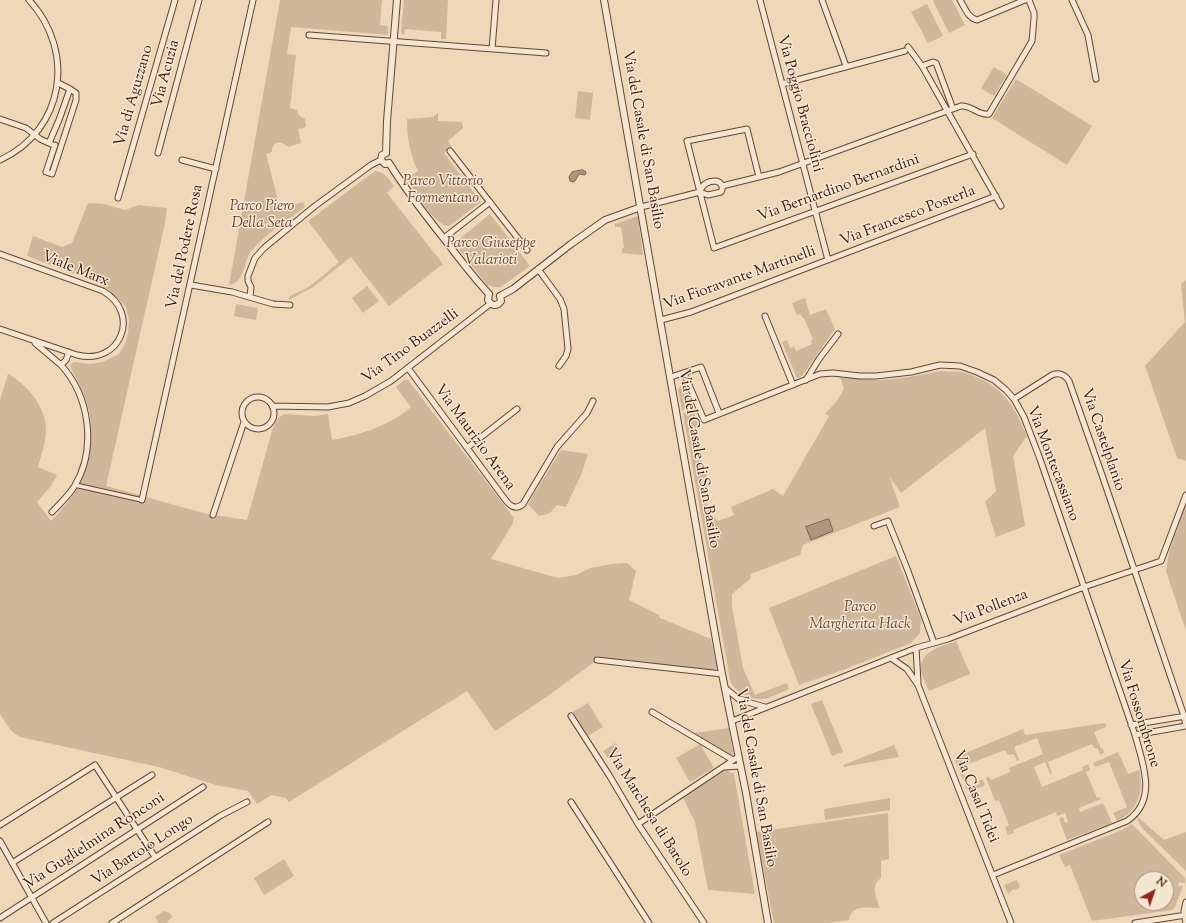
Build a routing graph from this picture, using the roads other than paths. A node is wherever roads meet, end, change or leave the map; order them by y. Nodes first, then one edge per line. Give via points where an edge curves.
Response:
1 (29, 0) edge
2 (175, 0) edge
3 (199, 0) edge
4 (254, 0) edge
5 (398, 0) edge
6 (496, 0) edge
7 (604, 0) edge
8 (760, 0) edge
9 (822, 0) edge
10 (960, 0) edge
11 (1025, 0) edge
12 (1029, 0) edge
13 (1072, 0) edge
14 (309, 35) dead end
15 (394, 42) junction
16 (492, 49) junction
17 (546, 53) dead end
18 (846, 66) junction
19 (922, 66) junction
20 (1096, 79) dead end
21 (58, 83) junction
22 (782, 84) junction
23 (70, 89) junction
24 (950, 110) junction
25 (0, 119) edge
26 (34, 134) junction
27 (49, 143) junction
28 (450, 151) dead end
29 (158, 153) dead end
30 (386, 153) junction
31 (972, 154) junction
32 (0, 160) edge
33 (182, 160) dead end
34 (381, 160) junction
35 (389, 163) junction
36 (803, 164) junction
37 (216, 169) junction
38 (759, 177) junction
39 (722, 186) junction
40 (700, 192) junction
41 (996, 196) junction
42 (118, 198) dead end
43 (490, 202) junction
44 (1002, 206) dead end
45 (641, 207) junction
46 (815, 211) junction
47 (444, 238) junction
48 (527, 250) dead end
49 (0, 254) edge
50 (828, 260) junction
51 (538, 269) junction
52 (191, 285) junction
53 (489, 294) junction
54 (500, 296) junction
55 (250, 298) junction
56 (490, 304) junction
57 (290, 305) dead end
58 (765, 316) dead end
59 (661, 320) junction
60 (0, 329) edge
61 (838, 334) dead end
62 (31, 340) junction
63 (69, 352) junction
64 (61, 365) junction
65 (559, 366) dead end
66 (408, 368) junction
67 (684, 373) junction
68 (671, 377) junction
69 (806, 380) junction
70 (793, 385) junction
71 (1014, 400) junction
72 (593, 401) dead end
73 (272, 406) junction
74 (517, 409) dead end
75 (719, 413) junction
76 (244, 422) junction
77 (467, 448) junction
78 (75, 485) junction
79 (1186, 496) edge
80 (142, 500) joint
81 (52, 512) dead end
82 (213, 515) dead end
83 (874, 526) dead end
84 (1134, 569) junction
85 (1084, 587) junction
86 (934, 642) junction
87 (916, 648) junction
88 (891, 658) junction
89 (597, 660) dead end
90 (722, 674) junction
91 (918, 685) junction
92 (725, 688) junction
93 (766, 707) junction
94 (652, 712) dead end
95 (571, 716) dead end
96 (1185, 716) edge
97 (732, 721) junction
98 (1131, 726) junction
99 (1186, 726) edge
100 (1135, 735) junction
101 (736, 759) junction
102 (740, 766) junction
103 (724, 767) junction
104 (152, 775) dead end
105 (203, 787) dead end
106 (116, 798) junction
107 (247, 802) dead end
108 (571, 802) dead end
109 (268, 822) dead end
110 (638, 824) junction
111 (0, 825) edge
112 (136, 830) junction
113 (0, 842) edge
114 (6, 853) junction
115 (0, 857) edge
116 (155, 857) junction
117 (12, 863) junction
118 (993, 875) junction
119 (31, 897) junction
120 (1186, 902) edge
121 (1185, 915) edge
122 (0, 918) edge
123 (1008, 920) edge
124 (46, 923) edge
125 (53, 923) edge
126 (112, 923) edge
127 (649, 923) edge
128 (704, 923) edge
129 (768, 923) edge
130 (1011, 923) edge
131 (1135, 923) edge
132 (1186, 923) edge

1 - 21 street via 45,22 53,39
2 - 42 street, Via di Aguzzano
3 - 29 street, Via Acuzia
4 - 37 street, Via del Podere Rosa
5 - 15 street
6 - 16 street
7 - 45 street, Via del Casale di San Basilio
8 - 22 street, Via Poggio Bracciolini
9 - 18 street
10 - 11 street via 974,20
12 - 24 street via 1034,13 1032,41 989,114 980,114 965,106
13 - 20 street via 1088,35
14 - 15 street
15 - 16 street
15 - 30 street
16 - 17 street
18 - 19 street via 907,49
18 - 22 street
19 - 24 street
19 - 24 street via 936,62
21 - 23 street
21 - 26 street via 47,118
22 - 36 street, Via Poggio Bracciolini
23 - 27 street
23 - 27 street via 76,93 76,100 58,146
24 - 31 street
24 - 36 street
25 - 26 street via 26,128
26 - 27 street
26 - 32 street via 16,151
28 - 43 street
30 - 34 street via 382,155
30 - 35 street via 392,158
31 - 41 street
31 - 46 street, Via Bernardino Bernardini
33 - 37 street
34 - 35 street via 385,164
34 - 55 street via 315,206 264,248 255,258 248,276
35 - 47 street via 403,186
36 - 38 street
36 - 46 street, Via Poggio Bracciolini
37 - 52 street, Via del Podere Rosa
38 - 39 street
38 - 40 street via 747,129 687,141
39 - 40 street via 722,191 718,194 706,195
39 - 40 street via 718,181 708,182
40 - 45 street
40 - 46 street, Via Bernardino Bernardini via 714,248
41 - 44 street
41 - 50 street, Via Francesco Posterla
43 - 47 street
43 - 48 street
45 - 51 street via 605,220
45 - 59 street, Via del Casale di San Basilio
46 - 50 street, Via Poggio Bracciolini
47 - 53 street
49 - 63 street, Viale Marx via 97,288 118,305 123,327 120,338 113,347 90,357
50 - 59 street, Via Fioravante Martinelli via 691,312
51 - 54 street
51 - 65 street via 560,299 564,309 568,349
52 - 55 street
52 - 80 street, Via del Podere Rosa
53 - 54 street via 495,292
53 - 56 street
54 - 56 street via 499,304
55 - 57 street
56 - 66 street, Via Tino Buazzelli
58 - 70 street
59 - 68 street, Via del Casale di San Basilio
60 - 62 street, Viale Marx
61 - 69 street
62 - 63 street, Viale Marx
62 - 64 street
63 - 64 street
64 - 78 street via 69,374 83,402 88,436 86,452
66 - 73 street, Via Tino Buazzelli via 377,390 349,402 318,407
66 - 77 street, Via Maurizio Arena
67 - 68 street
67 - 75 street via 701,367
67 - 75 street, Via Montecassiano via 704,420
68 - 90 street, Via del Casale di San Basilio
69 - 70 street, Via Montecassiano
69 - 71 street, Via Montecassiano via 820,374 876,376 940,365 960,366 994,380
70 - 75 street, Via Montecassiano
71 - 84 street, Via Castelplanio via 1052,374 1060,374 1067,379
71 - 85 street, Via Montecassiano via 1026,422
72 - 77 street, Via Maurizio Arena via 587,413 557,447 520,507 512,506 506,501
73 - 76 street via 273,416 263,428 253,428
73 - 76 street via 265,399 249,399 241,412
74 - 77 street
76 - 82 street
78 - 80 street
78 - 81 street
79 - 84 street, Via Pollenza via 1161,561
83 - 86 street via 888,521
84 - 85 street, Via Pollenza
84 - 96 street
85 - 86 street, Via Pollenza
85 - 98 street, Via Fossombrone
86 - 87 street, Via Pollenza
87 - 88 street, Via Pollenza
87 - 91 street, Via Casal Tidei
88 - 91 street, Via Casal Tidei via 907,669
88 - 93 street, Via Pollenza
89 - 90 street
90 - 92 street, Via del Casale di San Basilio
91 - 118 street, Via Casal Tidei
92 - 93 street via 740,700
92 - 97 street, Via del Casale di San Basilio
93 - 97 street, Via Pollenza
94 - 101 street
95 - 110 street, Via Marchesa di Barolo
96 - 98 street
96 - 99 street
97 - 101 street, Via del Casale di San Basilio
98 - 100 street, Via Fossombrone
99 - 100 street
100 - 118 street, Via Fossombrone via 1144,767 1146,788 1142,803 1131,818 1116,827
101 - 102 street, Via del Casale di San Basilio
101 - 103 street
102 - 103 street
102 - 129 street, Via del Casale di San Basilio
103 - 110 street
104 - 106 street
105 - 112 street, Via Guglielmina Ronconi
106 - 111 street via 95,765
106 - 112 street
106 - 117 street
107 - 116 street, Via Bartolo Longo
108 - 127 street
109 - 126 street
110 - 128 street, Via Marchesa di Barolo
112 - 116 street
112 - 119 street, Via Guglielmina Ronconi
113 - 114 street
114 - 115 street
114 - 117 street
116 - 125 street, Via Bartolo Longo
117 - 119 street
118 - 123 street, Via Casal Tidei
119 - 122 street, Via Guglielmina Ronconi
119 - 124 street
120 - 121 street
121 - 131 street
121 - 132 street
123 - 130 street, Via Casal Tidei

